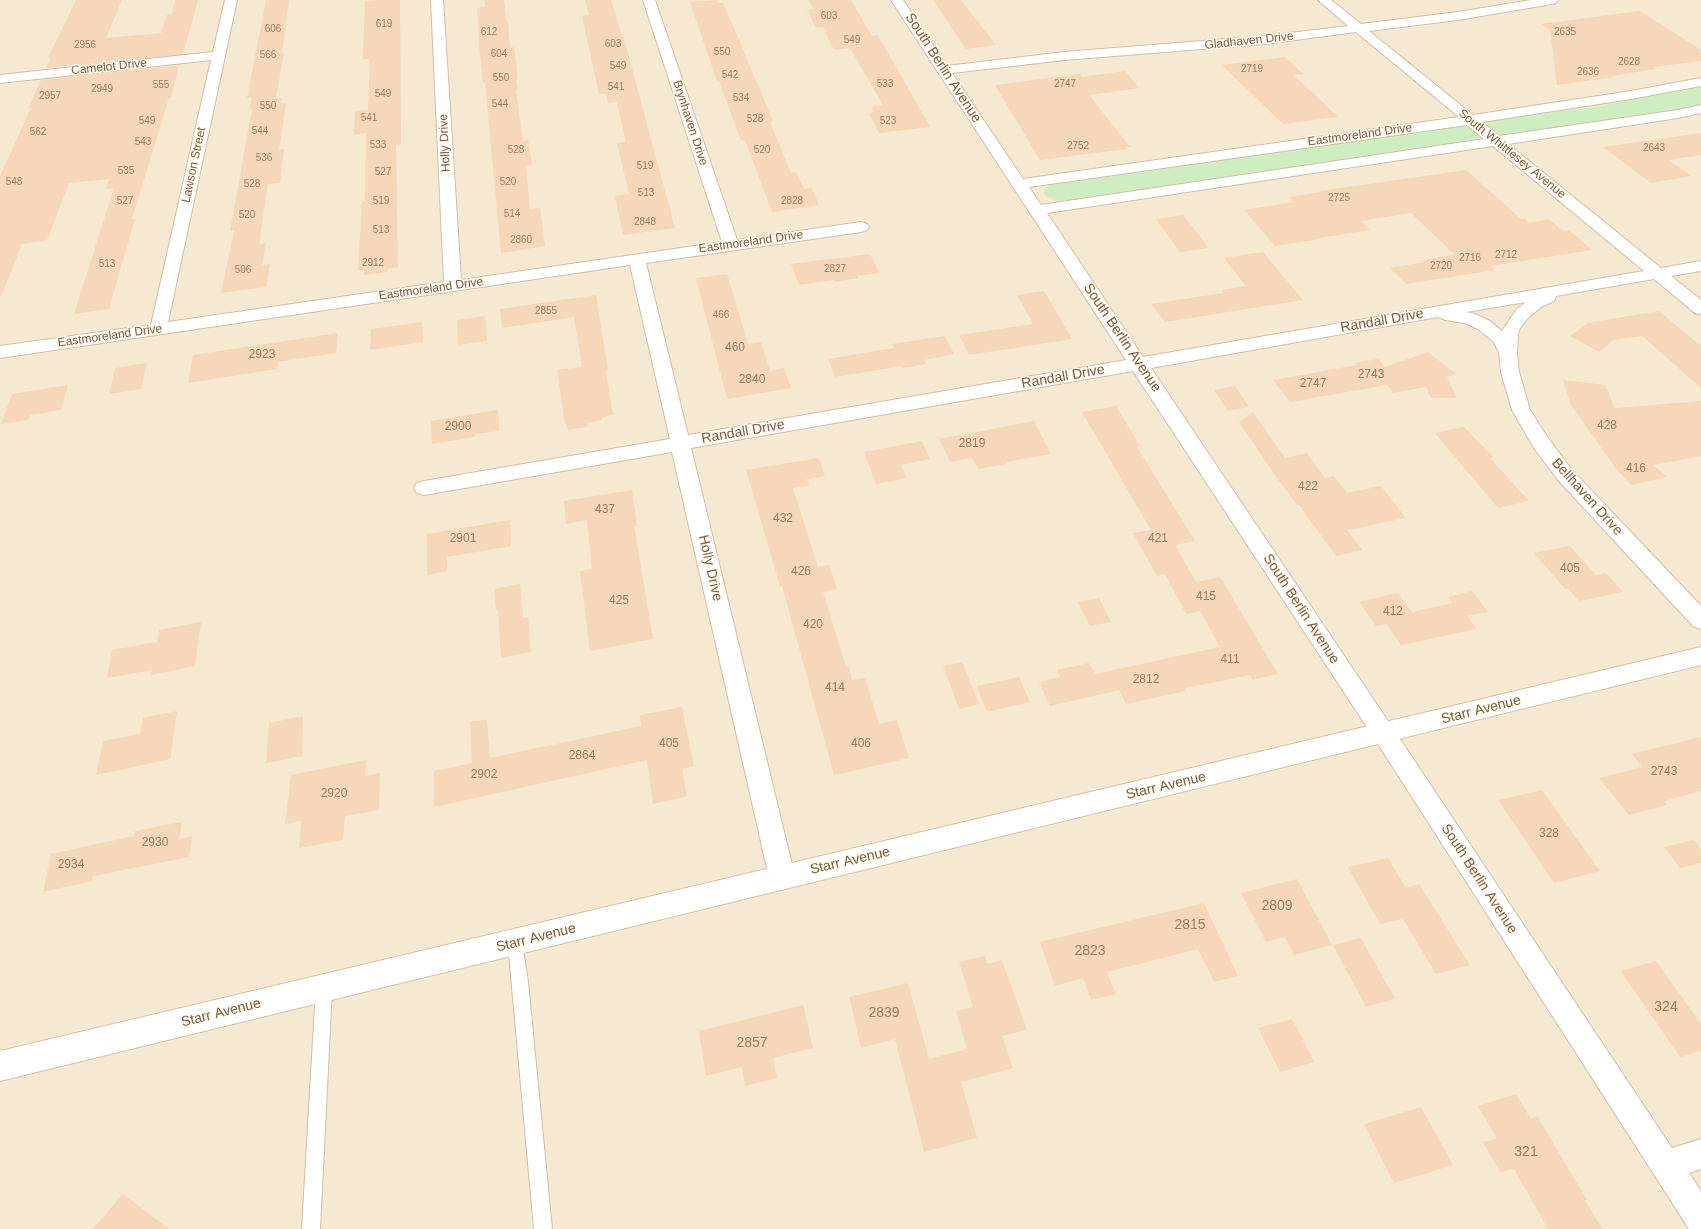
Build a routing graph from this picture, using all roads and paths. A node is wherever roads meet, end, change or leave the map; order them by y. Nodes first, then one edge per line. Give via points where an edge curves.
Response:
1 (231, 0) edge
2 (437, 0) edge
3 (649, 0) edge
4 (897, 0) edge
5 (1324, 0) edge
6 (1552, 0) edge
7 (1358, 29) junction
8 (218, 55) junction
9 (944, 70) junction
10 (1701, 82) edge
11 (3, 83) edge
12 (1701, 109) edge
13 (1470, 120) junction
14 (1497, 141) junction
15 (1019, 184) junction
16 (1036, 210) junction
17 (861, 227) dead end
18 (731, 245) junction
19 (637, 259) junction
20 (1701, 266) edge
21 (1658, 273) junction
22 (453, 286) junction
23 (1566, 289) junction
24 (1701, 309) edge
25 (1425, 314) junction
26 (158, 330) junction
27 (0, 352) edge
28 (1508, 353) junction
29 (1138, 364) junction
30 (680, 443) junction
31 (424, 488) dead end
32 (1701, 620) edge
33 (1701, 656) edge
34 (1384, 734) junction
35 (782, 877) junction
36 (515, 943) junction
37 (324, 988) junction
38 (0, 1066) edge
39 (1701, 1154) edge
40 (1666, 1165) junction
41 (1701, 1219) edge
42 (311, 1229) edge
43 (543, 1229) edge

1 - 8 street, Lawson Street
2 - 22 street, Holly Drive
3 - 18 street, Brynhaven Drive
4 - 9 street, South Berlin Avenue
5 - 7 street, South Whittlesey Avenue
6 - 7 street, Gladhaven Drive
7 - 9 street, Gladhaven Drive via 1208,46 1056,57
7 - 13 street, South Whittlesey Avenue
8 - 11 street, Camelot Drive
8 - 26 street, Lawson Street
9 - 15 street, South Berlin Avenue
10 - 13 street, Eastmoreland Drive
12 - 14 street, Eastmoreland Drive
13 - 14 street, South Whittlesey Avenue
13 - 15 street, Eastmoreland Drive
14 - 16 street, Eastmoreland Drive
14 - 21 street, South Whittlesey Avenue
15 - 16 street, South Berlin Avenue
16 - 29 street, South Berlin Avenue
17 - 18 street, Eastmoreland Drive
18 - 19 street, Eastmoreland Drive
19 - 22 street, Eastmoreland Drive
19 - 30 street, Holly Drive
20 - 21 street, Randall Drive
21 - 23 street, Randall Drive
21 - 24 street, South Whittlesey Avenue
22 - 26 street, Eastmoreland Drive
23 - 25 street, Randall Drive
23 - 28 street, Bellhaven Drive via 1535,303 1522,314 1509,334
25 - 28 street, Bellhaven Drive via 1459,316 1476,322 1497,335
25 - 29 street, Randall Drive
26 - 27 street, Eastmoreland Drive
28 - 32 street, Bellhaven Drive via 1518,400 1540,443 1573,484
29 - 30 street, Randall Drive
29 - 34 street, South Berlin Avenue
30 - 31 street, Randall Drive
30 - 35 street, Holly Drive
33 - 34 street, Starr Avenue
34 - 35 street, Starr Avenue
34 - 40 street, South Berlin Avenue
35 - 36 street, Starr Avenue
36 - 37 street, Starr Avenue
36 - 43 lane
37 - 38 street, Starr Avenue
37 - 42 lane
39 - 40 street
40 - 41 street, South Berlin Avenue

